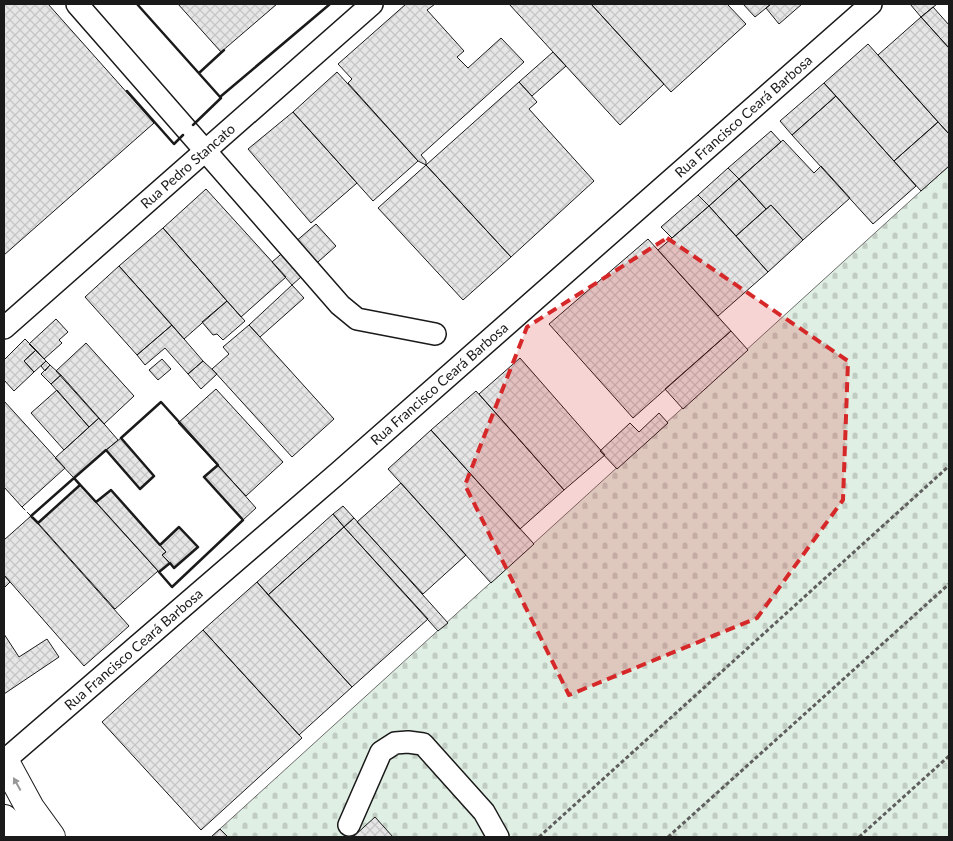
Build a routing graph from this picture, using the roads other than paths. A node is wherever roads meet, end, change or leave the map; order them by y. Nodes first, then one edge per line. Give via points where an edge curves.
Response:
1 (77, 4) edge
2 (372, 4) edge
3 (871, 4) edge
4 (206, 150) junction
5 (4, 328) edge
6 (435, 334) dead end
7 (4, 761) edge
8 (348, 825) dead end
9 (51, 837) edge
10 (498, 837) edge

1 - 4 street
2 - 4 street, Rua Pedro Stancato
3 - 7 street, Rua Francisco Ceará Barbosa via 338,474
4 - 5 street, Rua Pedro Stancato
4 - 6 street via 340,305 357,319
9 -> 7 main road via 30,808
8 - 10 street via 381,752 395,743 408,742 423,744 484,812

